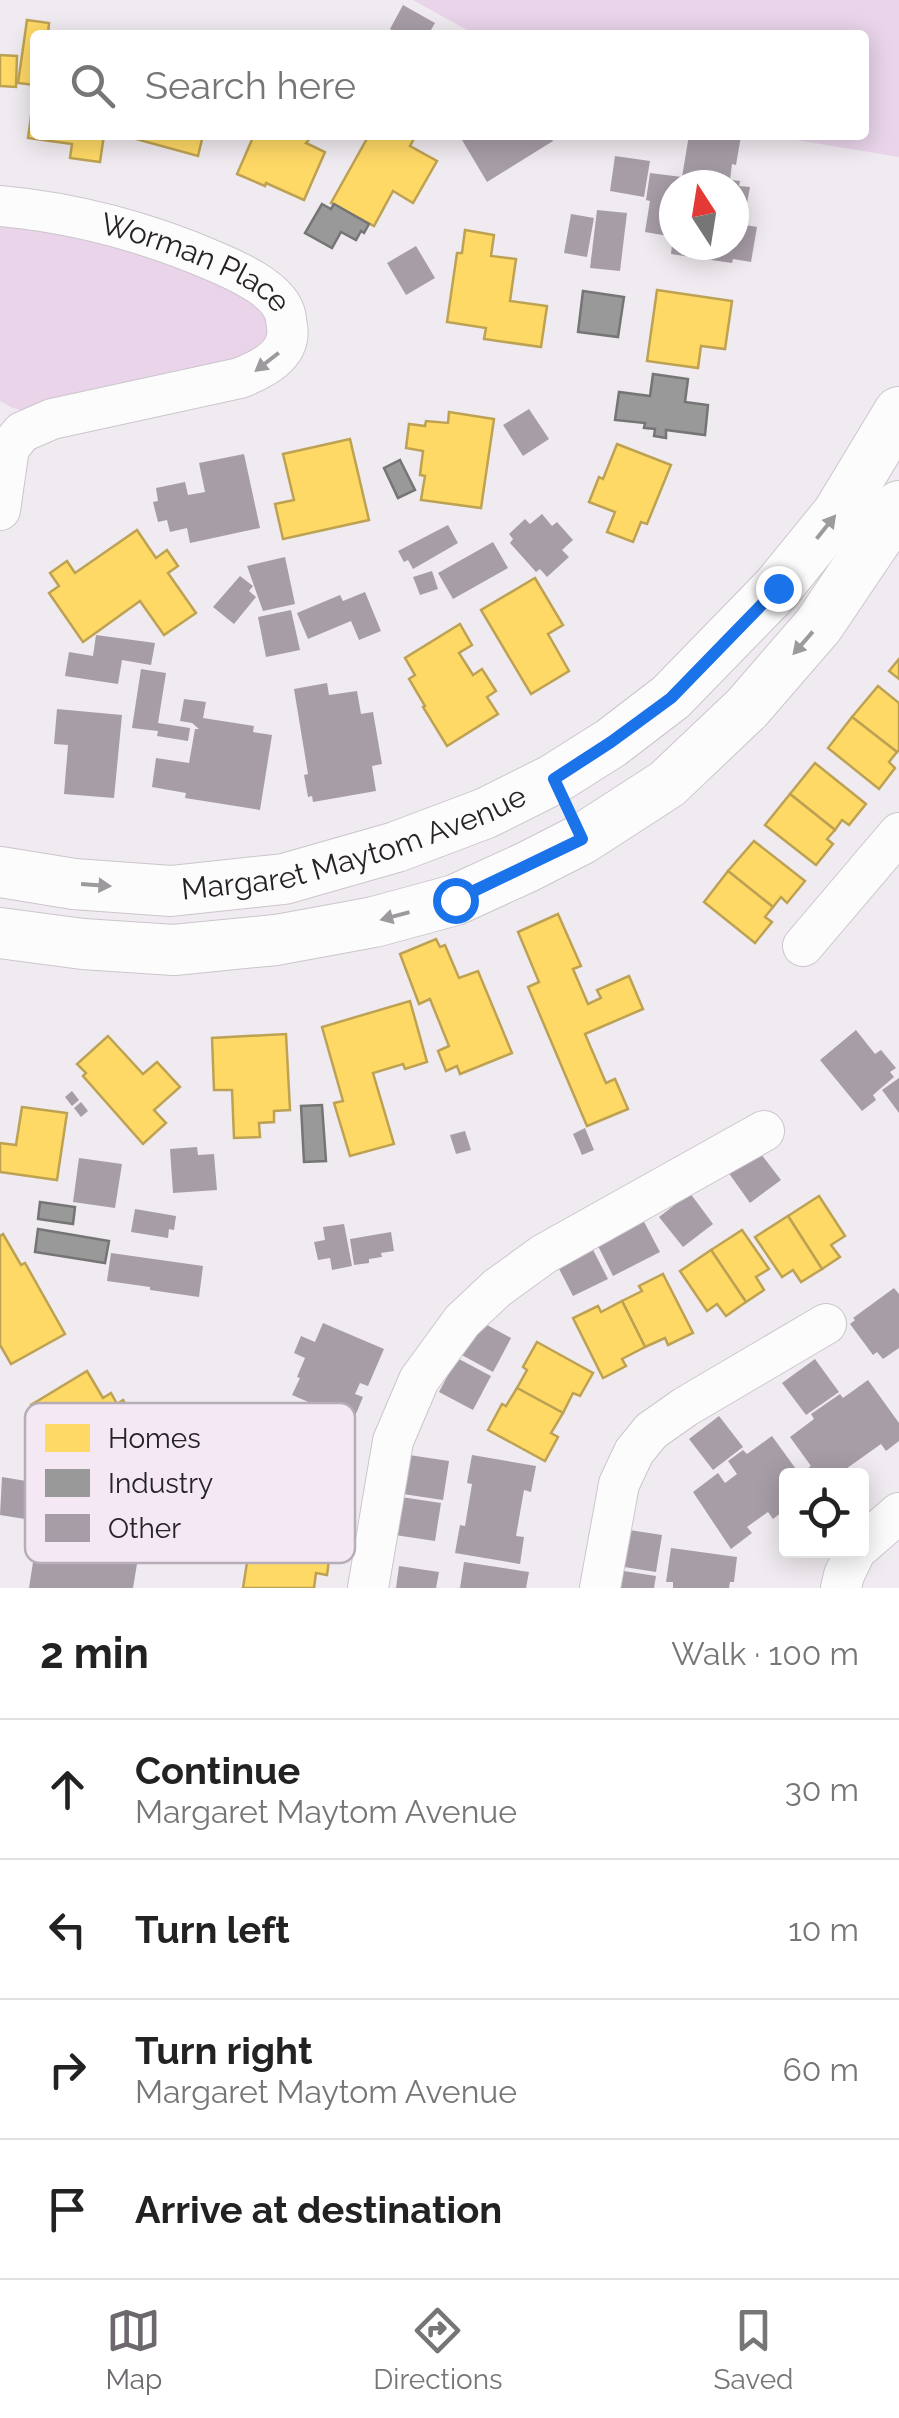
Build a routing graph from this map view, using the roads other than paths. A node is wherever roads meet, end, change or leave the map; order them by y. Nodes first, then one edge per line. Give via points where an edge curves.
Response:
1 (0, 206) edge
2 (899, 412) edge
3 (4, 441) edge
4 (899, 506) edge
5 (0, 510) edge
6 (554, 779) junction
7 (899, 833) edge
8 (582, 839) junction
9 (0, 872) edge
10 (0, 932) edge
11 (803, 946) dead end
12 (764, 1131) dead end
13 (826, 1324) dead end
14 (899, 1514) edge
15 (869, 1539) edge
16 (850, 1558) edge
17 (368, 1588) edge
18 (600, 1588) edge
19 (842, 1588) edge

1 -> 3 street, Worman Place via 104,223 244,274 284,309 288,334 278,356 240,378 52,419
6 -> 2 street, Margaret Maytom Avenue via 671,698 778,588 838,513
3 - 5 street, Worman Place
4 -> 8 street, Margaret Maytom Avenue via 818,626 746,708 666,784
6 - 8 street
9 -> 6 street, Margaret Maytom Avenue via 170,890 284,879 486,814
7 - 11 street
8 -> 10 street, Margaret Maytom Avenue via 455,900 276,940 174,950
12 - 17 street via 544,1254 462,1321 419,1380 392,1441
13 - 18 street via 651,1431 619,1484
14 - 15 street
16 - 19 street

